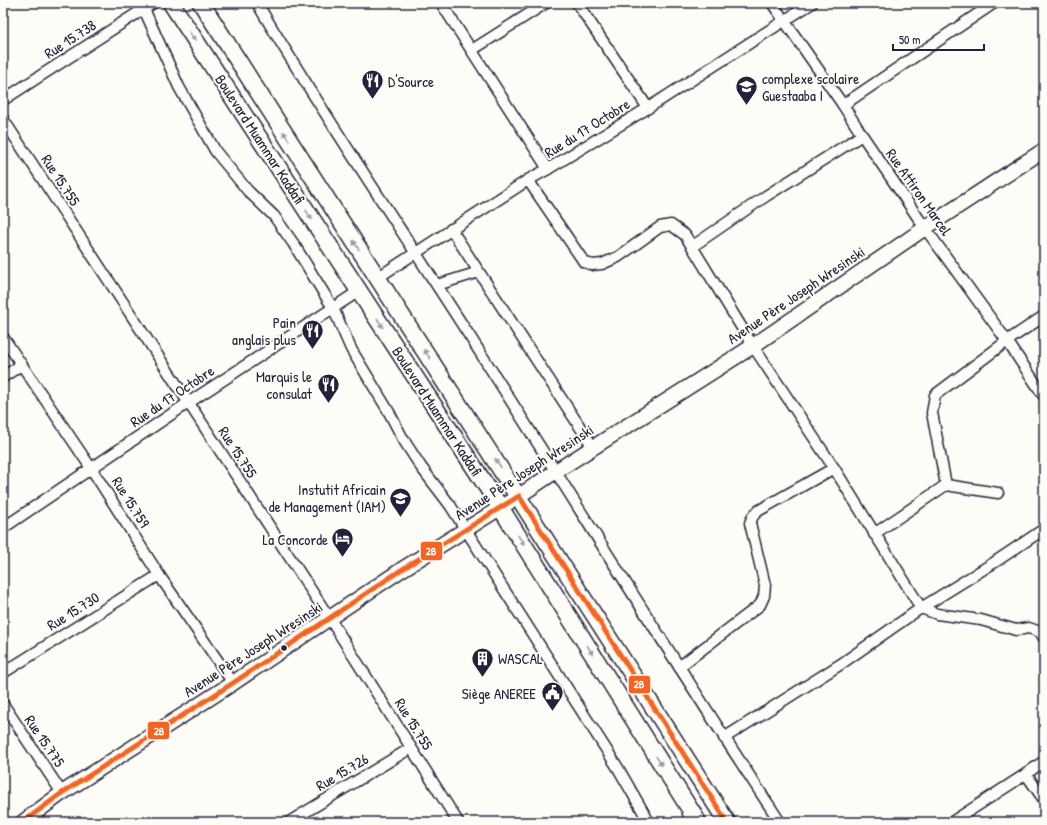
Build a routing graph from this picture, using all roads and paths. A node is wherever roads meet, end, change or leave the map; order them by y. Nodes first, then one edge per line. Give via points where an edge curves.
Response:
1 (153, 3) edge
2 (171, 3) edge
3 (201, 3) edge
4 (256, 3) edge
5 (442, 3) edge
6 (546, 3) edge
7 (577, 3) edge
8 (772, 3) edge
9 (812, 3) edge
10 (994, 3) edge
11 (142, 6) edge
12 (784, 21) junction
13 (472, 50) junction
14 (3, 100) edge
15 (843, 105) junction
16 (648, 108) junction
17 (3, 119) edge
18 (862, 135) junction
19 (1044, 150) edge
20 (548, 169) junction
21 (528, 180) junction
22 (925, 228) junction
23 (452, 230) junction
24 (693, 246) junction
25 (416, 252) junction
26 (479, 272) junction
27 (377, 278) junction
28 (437, 285) junction
29 (359, 291) junction
30 (333, 308) junction
31 (1044, 316) edge
32 (3, 337) edge
33 (1008, 341) junction
34 (753, 346) junction
35 (21, 365) junction
36 (3, 377) edge
37 (1044, 396) edge
38 (188, 402) junction
39 (593, 447) junction
40 (91, 468) junction
41 (834, 468) junction
42 (556, 471) junction
43 (946, 485) junction
44 (998, 493) dead end
45 (519, 496) junction
46 (500, 508) junction
47 (3, 528) edge
48 (1044, 529) edge
49 (466, 530) junction
50 (874, 534) junction
51 (159, 575) junction
52 (921, 608) junction
53 (330, 619) junction
54 (1044, 638) edge
55 (680, 667) junction
56 (3, 673) edge
57 (233, 683) junction
58 (3, 704) edge
59 (724, 738) junction
60 (411, 748) junction
61 (1044, 761) edge
62 (1026, 774) junction
63 (62, 794) junction
64 (1044, 800) edge
65 (695, 819) edge
66 (24, 822) edge
67 (289, 822) edge
68 (458, 822) edge
69 (649, 822) edge
70 (727, 822) edge
71 (780, 822) edge
72 (952, 822) edge

1 - 11 street, Rue 15.738
2 -> 29 main road, Boulevard Muammar Kaddafi
27 -> 3 main road, Boulevard Muammar Kaddafi
4 - 25 street via 321,108
5 - 13 street
6 - 13 street
7 - 16 street
8 - 12 street, Rue Attiron Marcel
9 - 12 street, Rue du 17 Octobre
10 - 15 street
11 - 14 street, Rue 15.738
11 - 30 street via 179,87 216,152 248,191 274,216
12 - 15 street, Rue Attiron Marcel
12 - 16 street, Rue du 17 Octobre
13 - 20 street
15 - 18 street, Rue Attiron Marcel
16 - 20 street, Rue du 17 Octobre
17 - 38 street, Rue 15.755
18 - 22 street, Rue Attiron Marcel
18 - 24 street
19 - 22 street, Avenue Père Joseph Wresinski
20 - 21 street, Rue du 17 Octobre
21 - 23 street, Rue du 17 Octobre
21 - 24 street via 584,262 592,265 618,257 660,227 671,225 685,234
22 - 33 street, Rue Attiron Marcel
22 - 34 street, Avenue Père Joseph Wresinski
23 - 25 street, Rue du 17 Octobre
23 - 26 street
24 - 34 street
25 - 27 street, Rue du 17 Octobre
25 - 28 street
26 - 28 street
26 - 39 street
45 -> 27 main road, Boulevard Muammar Kaddafi
28 - 42 street
29 - 30 street, Rue du 17 Octobre
29 -> 46 main road, Boulevard Muammar Kaddafi
30 - 38 street, Rue du 17 Octobre
30 - 49 street via 351,349 403,439
31 - 33 street
32 - 35 street, Rue 15.759
33 - 37 street, Rue Attiron Marcel
33 - 43 street via 936,395 932,413
34 - 39 street, Avenue Père Joseph Wresinski
34 - 41 street
35 - 36 street
35 - 40 street, Rue 15.759
38 - 40 street, Rue du 17 Octobre
38 - 53 street, Rue 15.755
39 - 42 street, Avenue Père Joseph Wresinski
40 - 47 street, Rue du 17 Octobre
40 - 51 street, Rue 15.759
41 - 50 street
41 - 55 street via 753,516 750,523 765,585 760,605
42 - 45 street, Avenue Père Joseph Wresinski
42 - 55 street
43 - 44 street
43 - 50 street
45 - 46 street, Avenue Père Joseph Wresinski
45 - 70 main road, Boulevard Muammar Kaddafi
46 - 49 street, Avenue Père Joseph Wresinski
46 -> 65 main road, Boulevard Muammar Kaddafi
48 - 52 street
49 - 53 street, Avenue Père Joseph Wresinski via 401,570
49 - 69 street via 618,768
50 - 52 street
51 - 56 street, Rue 15.730
51 - 57 street, Rue 15.759
52 - 54 street via 938,614 981,620 1016,630 1028,628 1040,632
52 - 59 street via 841,664
53 - 57 street, Avenue Père Joseph Wresinski
53 - 60 street, Rue 15.755
55 - 59 street
57 - 63 street, Avenue Père Joseph Wresinski
58 - 63 street, Rue 15.775
59 - 71 street
60 - 67 street, Rue 15.726
60 - 68 street, Rue 15.755
61 - 62 street
62 - 64 street
62 - 72 street
63 - 66 street, Avenue Père Joseph Wresinski

